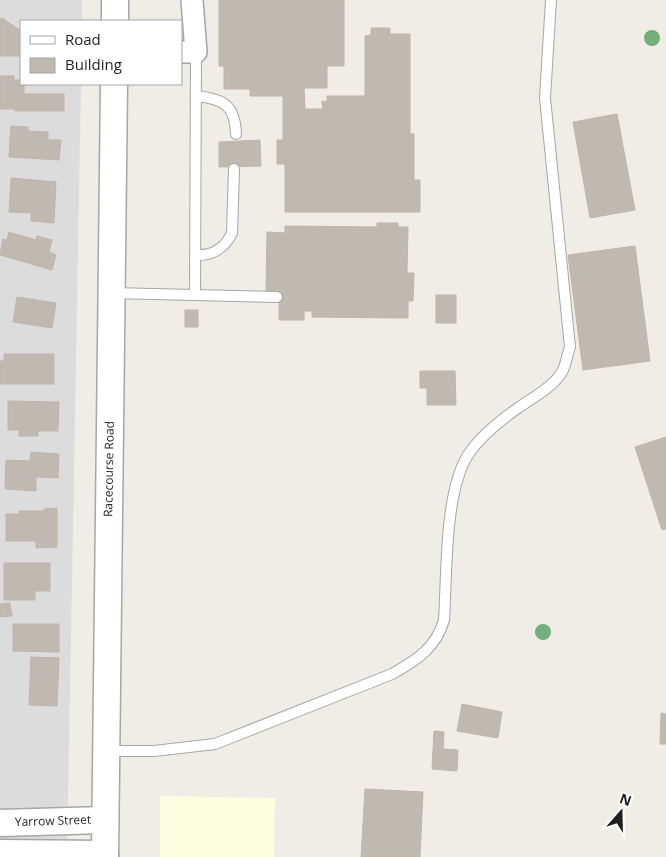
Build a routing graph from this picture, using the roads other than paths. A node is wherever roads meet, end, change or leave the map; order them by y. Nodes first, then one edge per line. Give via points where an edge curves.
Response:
1 (115, 0) edge
2 (192, 0) edge
3 (551, 0) edge
4 (115, 20) edge
5 (189, 52) edge
6 (114, 85) edge
7 (196, 96) junction
8 (236, 134) dead end
9 (234, 169) dead end
10 (196, 255) junction
11 (111, 292) junction
12 (195, 295) junction
13 (277, 298) dead end
14 (106, 751) junction
15 (105, 820) junction
16 (0, 823) edge
17 (0, 853) edge
18 (105, 856) edge

1 - 4 street
2 - 5 street
3 - 14 lane via 544,98 570,347 562,372 548,387 489,432 470,452 457,478 450,513 444,620 440,633 414,662 392,674 215,744 154,751
5 - 7 lane
6 - 11 street, Racecourse Road
7 - 8 lane via 214,98 228,105
7 - 10 lane
9 - 10 lane via 232,234 216,251
10 - 12 lane
11 - 12 lane
11 - 14 street, Racecourse Road
12 - 13 lane
14 - 15 street, Racecourse Road
15 - 16 street, Yarrow Street
15 - 18 street, Racecourse Road
17 - 18 street

